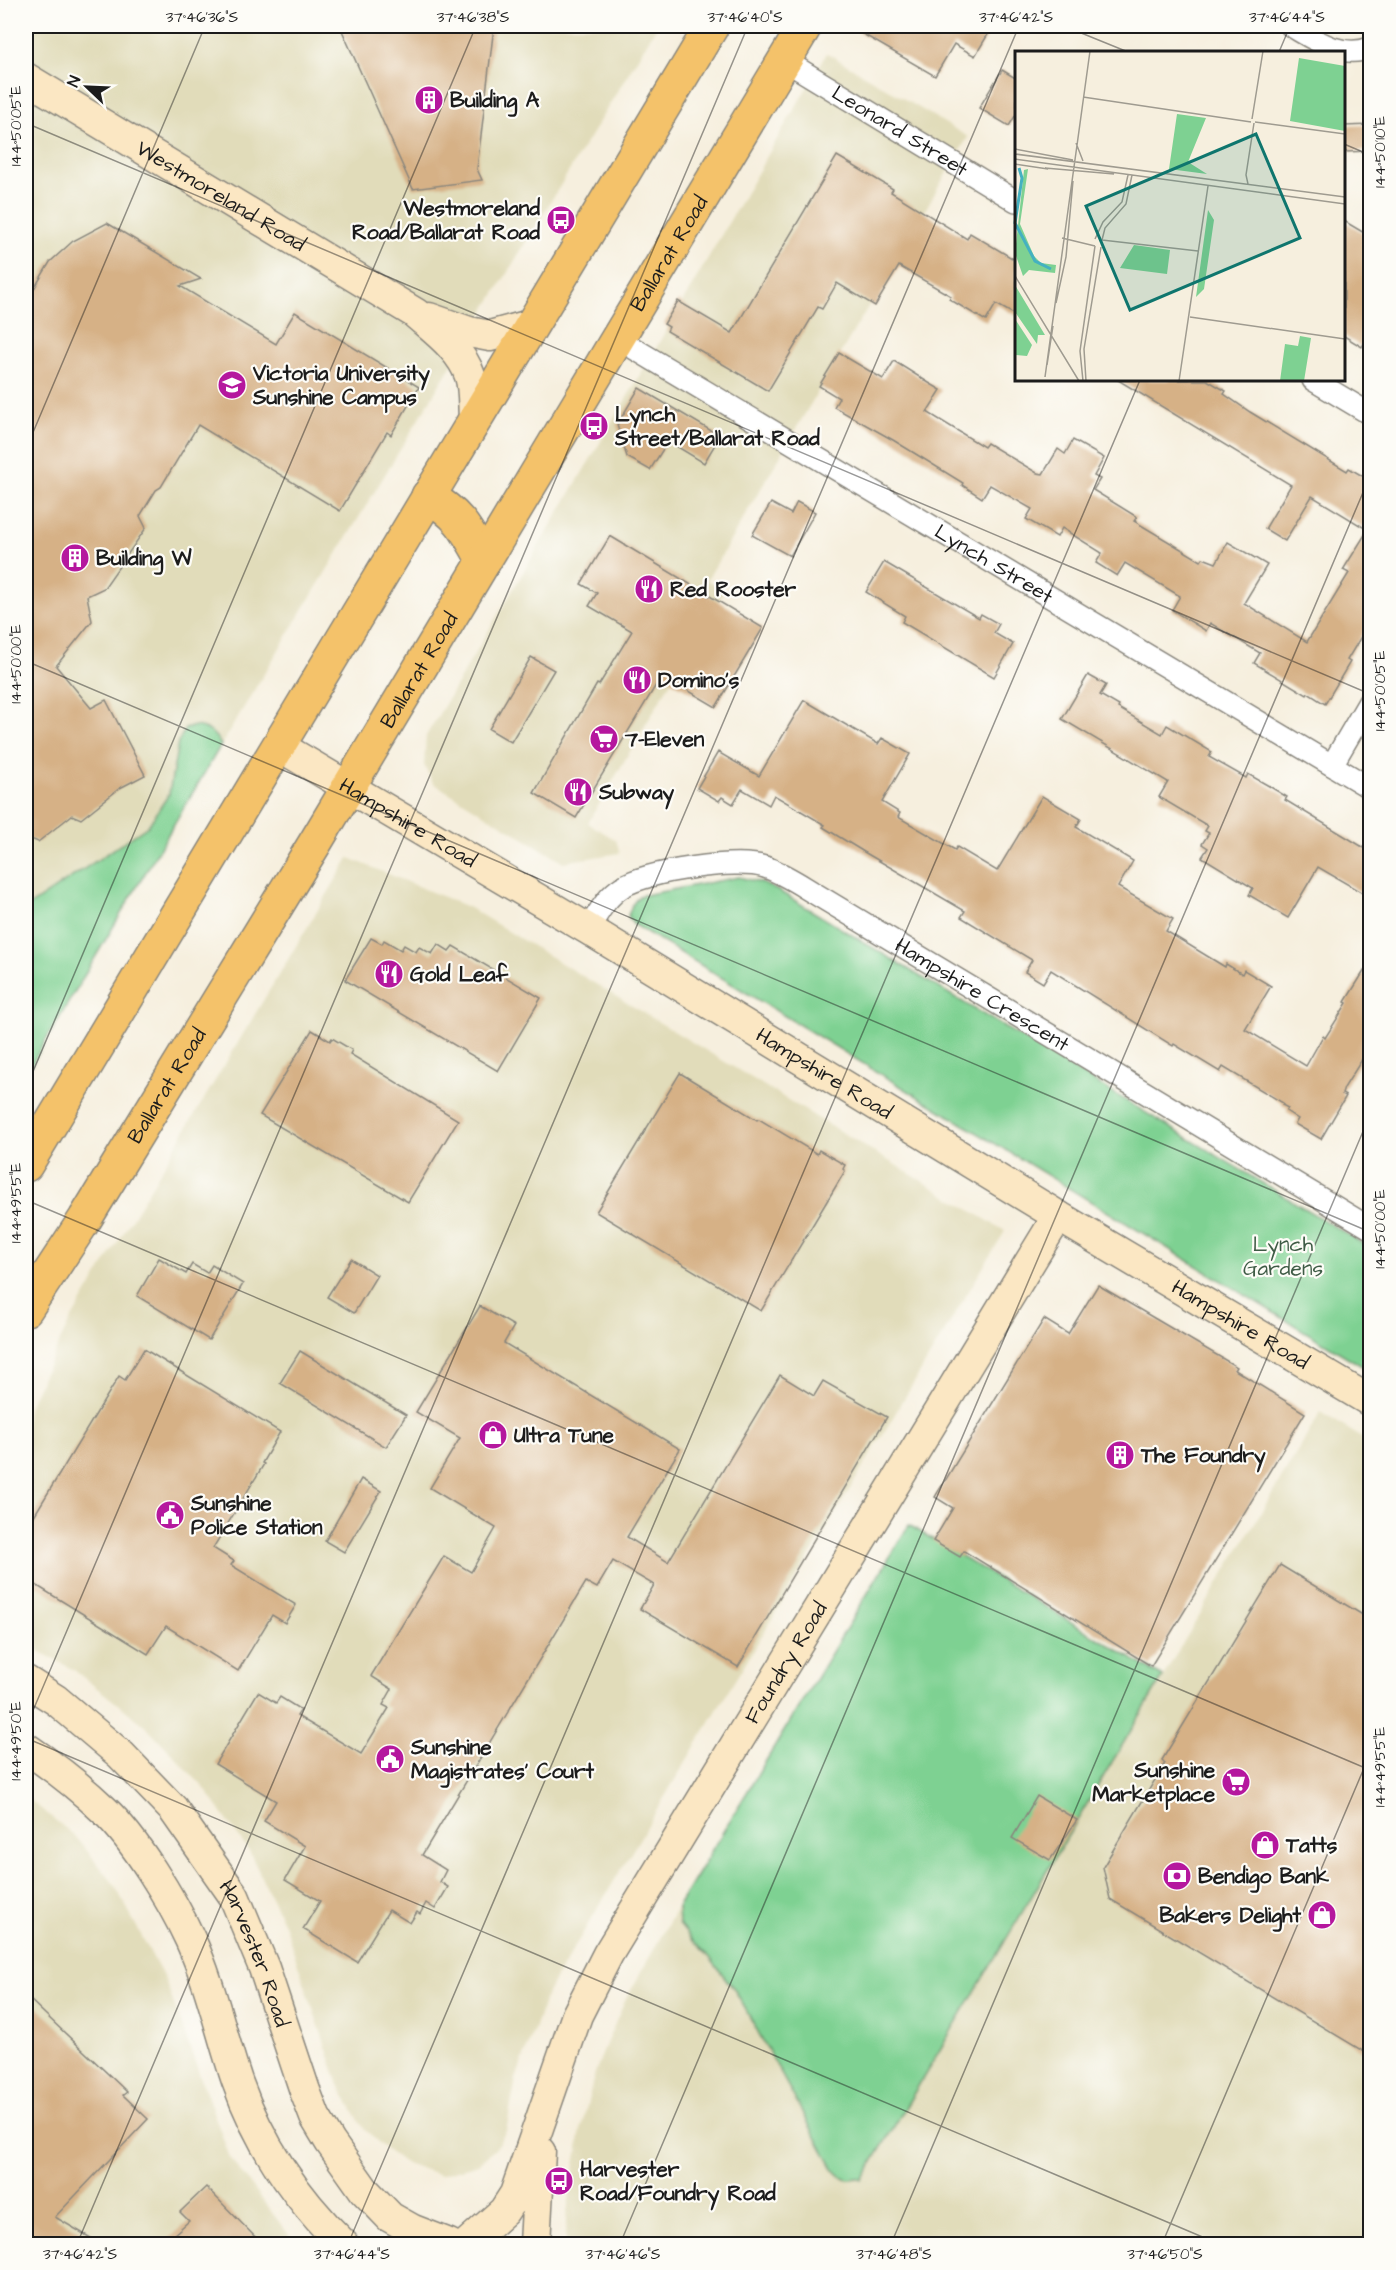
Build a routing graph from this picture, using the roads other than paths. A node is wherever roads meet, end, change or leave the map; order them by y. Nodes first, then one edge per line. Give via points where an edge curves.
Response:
1 (712, 26) edge
2 (805, 26) edge
3 (1292, 26) edge
4 (1371, 48) edge
5 (784, 60) junction
6 (26, 78) edge
7 (1015, 200) edge
8 (415, 313) junction
9 (530, 325) junction
10 (618, 339) junction
11 (1315, 381) edge
12 (1371, 414) edge
13 (474, 418) junction
14 (428, 496) junction
15 (484, 561) junction
16 (1371, 700) edge
17 (279, 746) junction
18 (1332, 765) junction
19 (349, 786) junction
20 (1371, 788) edge
21 (588, 929) junction
22 (26, 1165) edge
23 (1058, 1216) junction
24 (1371, 1228) edge
25 (26, 1309) edge
26 (1371, 1401) edge
27 (26, 1681) edge
28 (26, 1748) edge
29 (541, 2122) junction
30 (343, 2244) edge
31 (449, 2244) edge
32 (467, 2244) edge
33 (535, 2244) edge

1 - 9 highway
2 - 5 highway, Ballarat Road
3 - 4 street via 1320,43 1349,52
5 - 7 street, Leonard Street
5 - 10 highway, Ballarat Road
6 - 8 street, Westmoreland Road
8 - 9 street, Westmoreland Road via 490,336
8 - 13 street, Westmoreland Road via 463,359 471,378
9 - 13 highway
10 - 15 highway, Ballarat Road
10 - 18 street, Lynch Street
11 - 12 street
13 - 14 highway
14 - 15 highway via 463,523
14 - 17 highway
15 - 19 highway, Ballarat Road
16 - 18 street
17 - 19 street, Hampshire Road
17 - 22 highway
18 - 20 street, Lynch Street
19 - 21 street, Hampshire Road
19 - 25 highway, Ballarat Road
21 - 23 street, Hampshire Road
21 - 24 street, Hampshire Crescent via 609,897 638,880 723,864 766,867
23 - 26 street, Hampshire Road
23 - 29 street, Foundry Road via 608,1954 577,2015
27 - 31 street, Harvester Road via 56,1700 121,1755 173,1809 234,1896 264,1968 305,2091 330,2142 364,2190 390,2217
28 - 30 street via 64,1774 106,1811 133,1844 190,1938 237,2082 256,2126 301,2198
29 - 32 street, Foundry Road via 510,2203
29 - 33 street, Foundry Road

